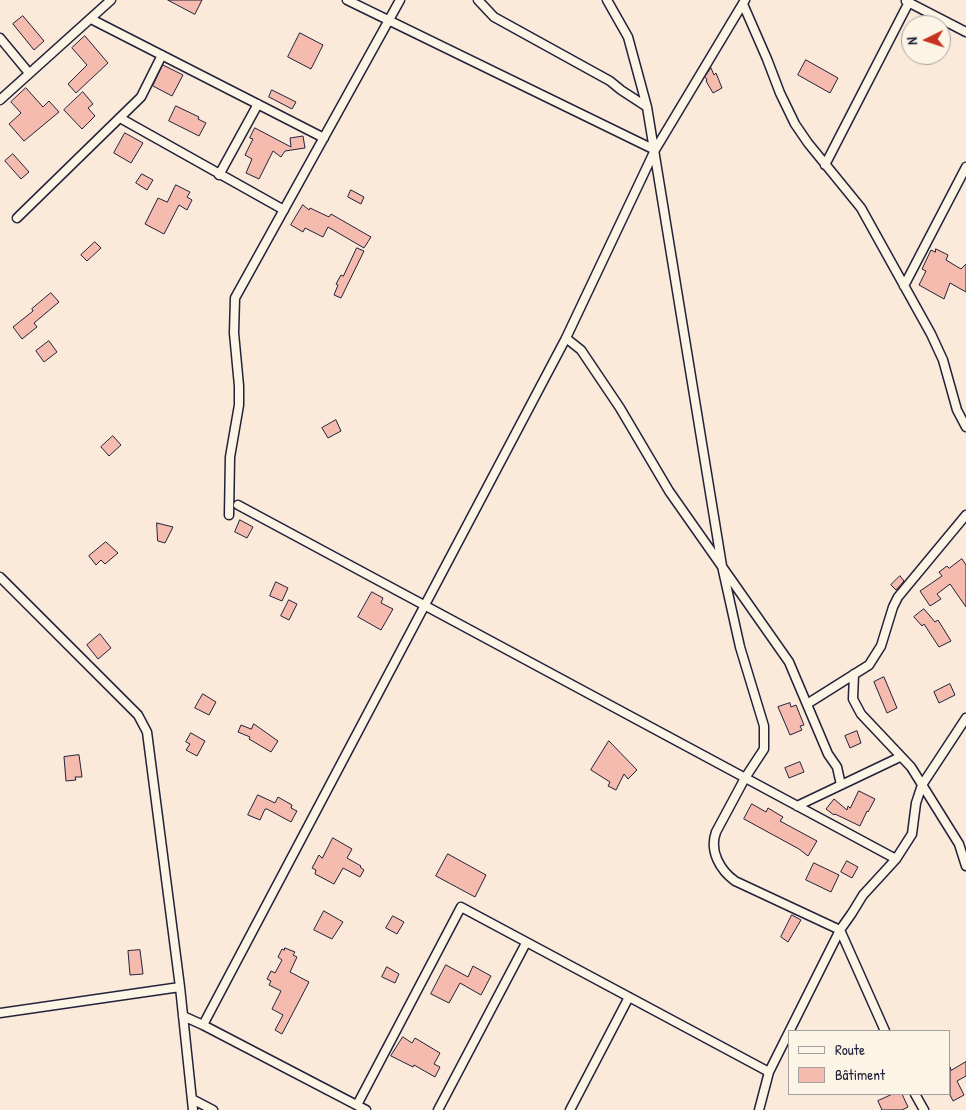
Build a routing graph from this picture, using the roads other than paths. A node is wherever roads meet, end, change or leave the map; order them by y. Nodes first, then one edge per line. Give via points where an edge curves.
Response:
1 (112, 0) edge
2 (347, 0) edge
3 (400, 0) edge
4 (478, 0) edge
5 (607, 0) edge
6 (906, 1) edge
7 (744, 2) edge
8 (91, 19) junction
9 (390, 21) junction
10 (966, 32) edge
11 (0, 38) edge
12 (162, 55) junction
13 (29, 73) junction
14 (0, 100) edge
15 (258, 104) junction
16 (647, 107) junction
17 (120, 118) junction
18 (324, 138) junction
19 (655, 150) junction
20 (825, 165) junction
21 (966, 167) edge
22 (219, 175) junction
23 (284, 210) junction
24 (17, 218) dead end
25 (904, 286) junction
26 (566, 338) junction
27 (966, 425) edge
28 (238, 505) dead end
29 (228, 515) dead end
30 (966, 515) edge
31 (722, 566) junction
32 (0, 577) edge
33 (425, 605) junction
34 (854, 674) junction
35 (807, 704) junction
36 (966, 718) edge
37 (900, 757) junction
38 (745, 778) junction
39 (841, 785) junction
40 (922, 785) junction
41 (797, 806) junction
42 (896, 859) junction
43 (966, 866) edge
44 (840, 930) junction
45 (526, 942) junction
46 (180, 987) junction
47 (629, 997) junction
48 (0, 1013) edge
49 (183, 1016) junction
50 (204, 1025) junction
51 (790, 1030) edge
52 (885, 1030) edge
53 (788, 1034) edge
54 (769, 1072) junction
55 (916, 1095) edge
56 (192, 1099) junction
57 (357, 1105) junction
58 (193, 1110) edge
59 (212, 1110) edge
60 (366, 1110) edge
61 (438, 1110) edge
62 (570, 1110) edge
63 (759, 1110) edge
64 (924, 1110) edge

1 - 8 street
2 - 9 street
3 - 9 street
4 - 16 street via 494,17 610,81
5 - 16 street via 628,37
6 - 10 street
6 - 20 street
7 - 19 street
7 - 20 street via 788,108
8 - 12 street
8 - 13 street
9 - 18 street
9 - 19 street
11 - 13 street
12 - 15 street
12 - 17 street via 141,97
13 - 14 street
15 - 18 street
15 - 22 street
16 - 19 street
17 - 22 street
17 - 24 street
18 - 23 street
19 - 26 street
19 - 31 street
20 - 25 street via 861,208
21 - 25 street
22 - 23 street
23 - 29 street via 236,298 234,332 239,405 230,457
25 - 27 street via 931,334 956,410
26 - 31 street via 581,350 669,491
26 - 33 street
28 - 33 street
30 - 34 street via 898,597 875,657
31 - 35 street via 789,662
31 - 38 street via 740,647 764,726 764,749
32 - 46 street via 138,715 147,732
33 - 38 street
33 - 50 street
34 - 35 street
34 - 37 street via 853,699 861,714
35 - 39 street via 828,754 837,767
36 - 40 street
37 - 39 street
37 - 40 street
38 - 41 street
38 - 44 street via 713,840 714,852 727,875
39 - 41 street
40 - 42 street via 912,834
40 - 43 street via 960,844
41 - 42 street
42 - 44 street via 863,894
44 - 51 street
44 - 52 street
45 - 47 street
45 - 57 street via 461,908
45 - 61 street
46 - 48 street
46 - 49 street
47 - 54 street
47 - 62 street
49 - 50 street
49 - 56 street
50 - 57 street
53 - 54 street
54 - 63 street
55 - 64 street
56 - 58 street
56 - 59 street
57 - 60 street

